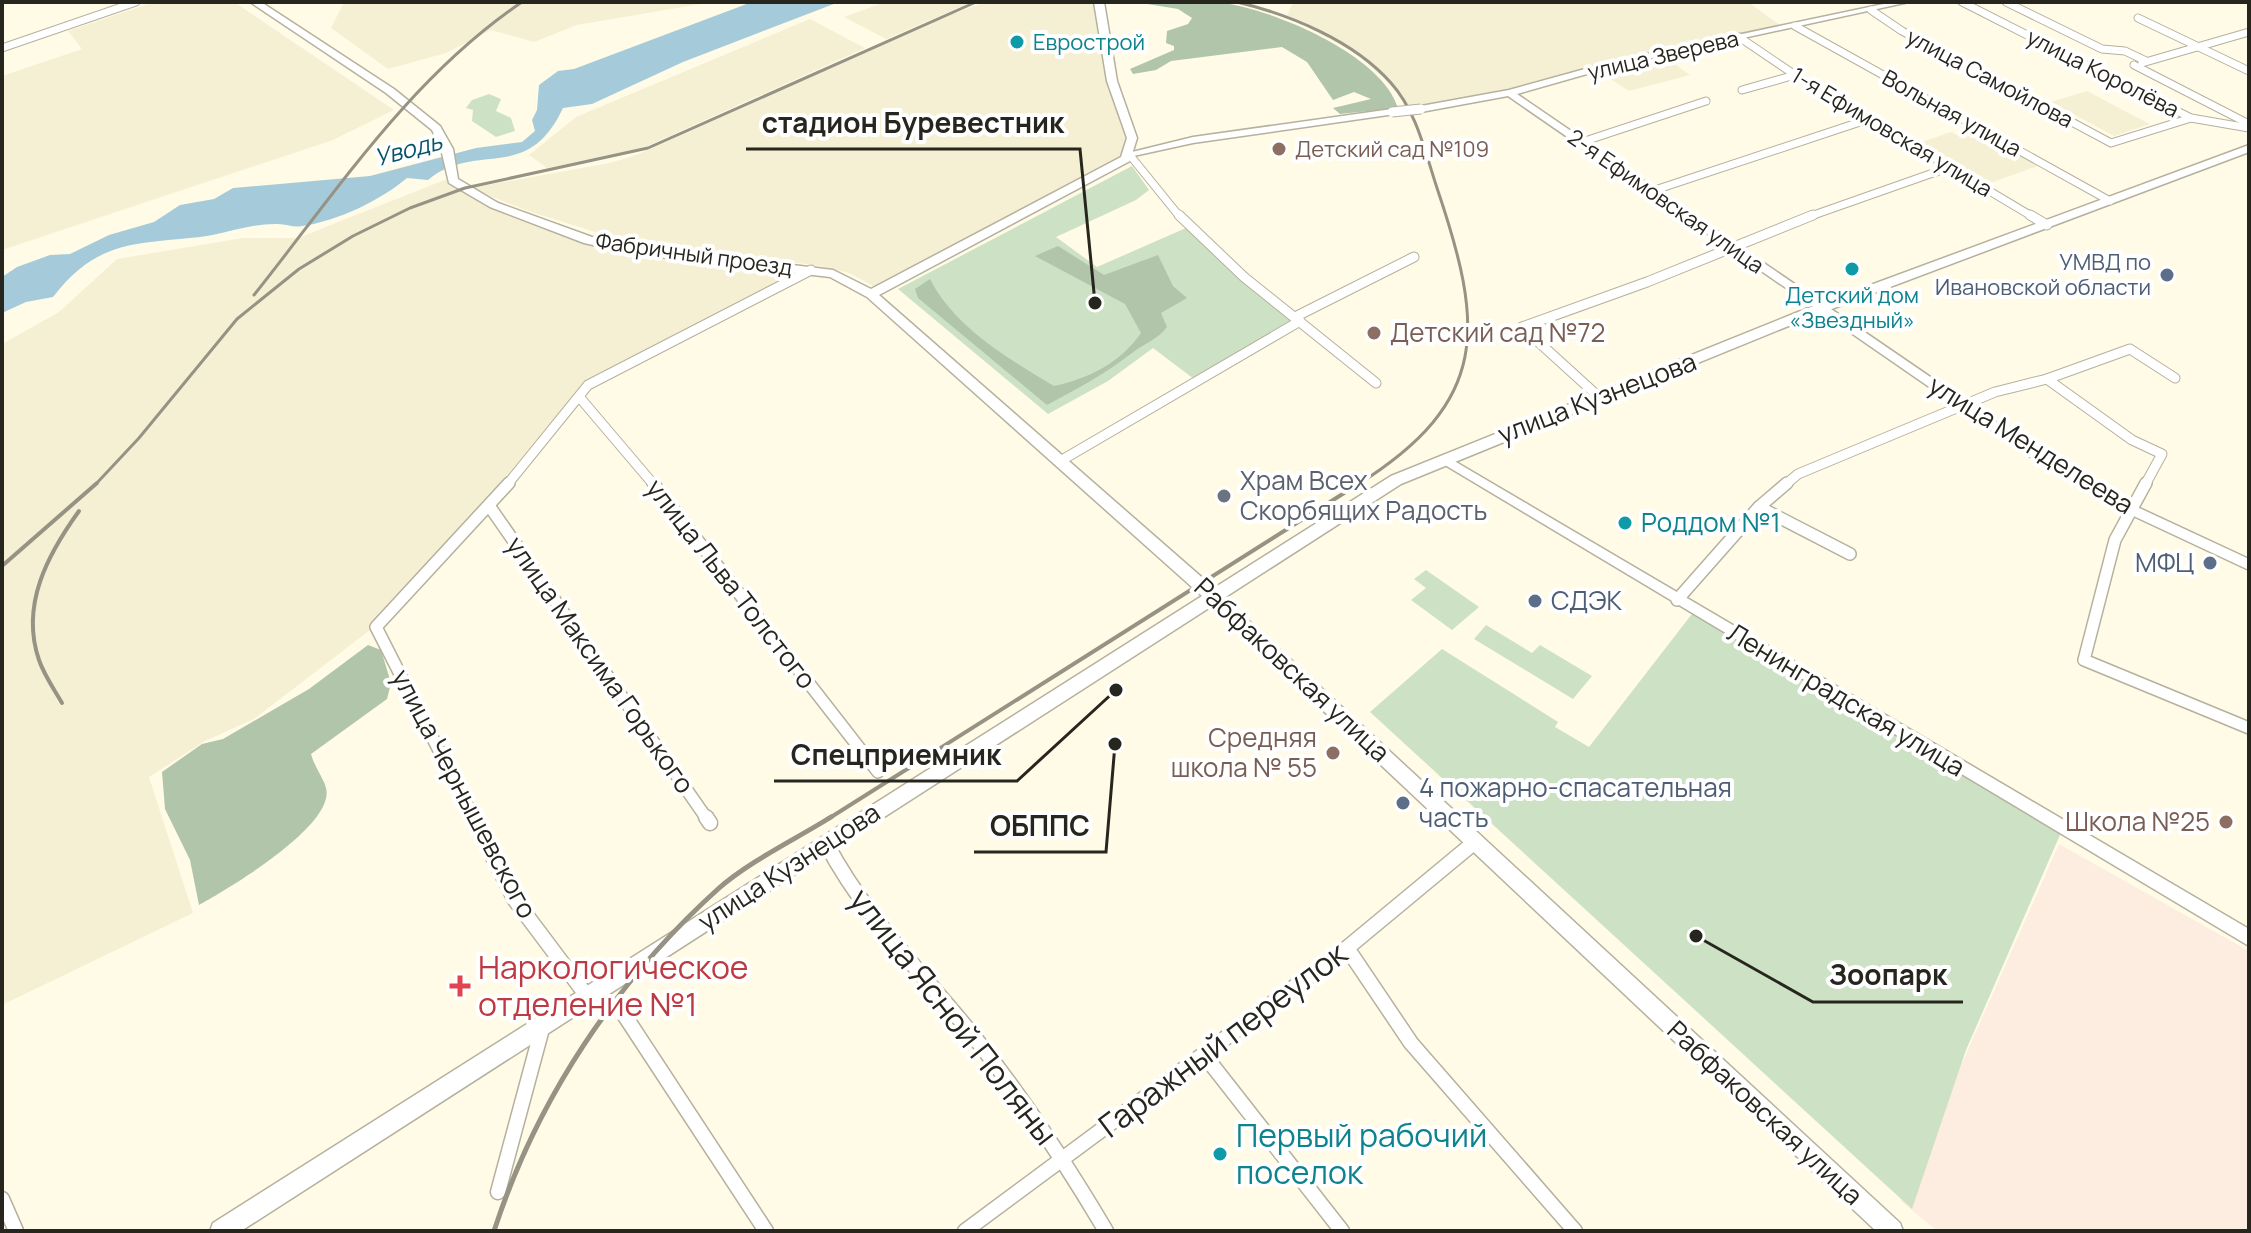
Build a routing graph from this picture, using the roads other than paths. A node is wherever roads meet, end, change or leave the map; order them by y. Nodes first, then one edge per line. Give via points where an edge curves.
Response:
1 (136, 2) edge
2 (255, 2) edge
3 (1099, 2) edge
4 (1905, 2) edge
5 (1962, 2) edge
6 (2006, 2) edge
7 (1871, 10) junction
8 (2138, 18) dead end
9 (1795, 26) junction
10 (2249, 32) edge
11 (1739, 37) junction
12 (2197, 46) junction
13 (2, 48) edge
14 (2146, 61) junction
15 (2249, 71) edge
16 (1795, 75) junction
17 (1742, 90) dead end
18 (1510, 93) junction
19 (1706, 101) dead end
20 (2191, 118) junction
21 (1869, 119) junction
22 (2249, 126) edge
23 (1582, 142) junction
24 (2249, 148) edge
25 (1129, 154) junction
26 (1950, 167) junction
27 (1652, 191) junction
28 (2110, 201) junction
29 (2047, 225) junction
30 (1732, 246) junction
31 (1414, 257) dead end
32 (811, 270) junction
33 (871, 294) junction
34 (1822, 308) junction
35 (1298, 319) junction
36 (2175, 378) dead end
37 (2047, 379) junction
38 (1376, 383) dead end
39 (1599, 397) junction
40 (581, 399) junction
41 (1963, 405) junction
42 (1444, 459) junction
43 (1062, 460) junction
44 (490, 507) junction
45 (1759, 507) junction
46 (2130, 509) junction
47 (1850, 554) dead end
48 (2249, 565) edge
49 (1212, 595) junction
50 (1677, 600) junction
51 (2249, 728) edge
52 (878, 772) dead end
53 (710, 823) dead end
54 (1476, 841) junction
55 (826, 843) junction
56 (2249, 938) edge
57 (1347, 948) junction
58 (587, 996) junction
59 (625, 1016) dead end
60 (543, 1024) junction
61 (1205, 1056) junction
62 (1063, 1160) junction
63 (498, 1192) dead end
64 (2, 1199) edge
65 (16, 1231) edge
66 (221, 1231) edge
67 (766, 1231) edge
68 (965, 1231) edge
69 (1106, 1231) edge
70 (1342, 1231) edge
71 (1575, 1231) edge
72 (1892, 1231) edge

1 - 13 street
2 - 32 main road, Фабричный проезд via 390,91 436,128 447,149 453,181 470,193 588,240
3 - 25 main road via 1112,81 1131,131
4 - 7 street, улица Зверева
5 - 20 street, улица Королёва
6 - 14 street via 2102,49 2125,51
7 - 9 street, улица Зверева
7 - 20 street, улица Самойлова via 2111,143
8 - 12 street
9 - 11 street, улица Зверева
9 - 28 street, Вольная улица
10 - 12 street
11 - 16 street, 1-я Ефимовская улица
11 - 18 street, улица Зверева
12 - 14 street
12 - 15 street
14 - 22 street via 2134,65
16 - 17 street
16 - 21 street, 1-я Ефимовская улица
18 - 23 street, 2-я Ефимовская улица
18 - 25 street, улица Зверева, bridge
19 - 23 street
20 - 22 street, улица Королёва
21 - 26 street, 1-я Ефимовская улица
21 - 27 street
23 - 27 street, 2-я Ефимовская улица
24 - 28 main road, улица Кузнецова
25 - 33 main road via 1014,221
25 - 35 street via 1189,228
26 - 29 street, 1-я Ефимовская улица
26 - 30 street
27 - 30 street, 2-я Ефимовская улица
28 - 29 main road, улица Кузнецова
29 - 34 main road, улица Кузнецова
30 - 34 street, 2-я Ефимовская улица
30 - 39 street via 1522,327
31 - 35 street
32 - 33 main road, Рабфаковская улица via 845,278
32 - 40 street via 588,385
33 - 43 main road, Рабфаковская улица
34 - 39 main road, улица Кузнецова
34 - 41 street, улица Менделеева
35 - 38 street
35 - 43 street
36 - 37 street via 2130,349
37 - 41 street
37 - 46 street via 2132,440 2162,454
39 - 42 main road, улица Кузнецова
40 - 44 street
40 - 52 street, улица Льва Толстого
41 - 45 street via 1798,474
41 - 46 street, улица Менделеева
42 - 49 main road, улица Кузнецова via 1396,480
42 - 50 street, Ленинградская улица
43 - 49 main road, Рабфаковская улица
44 - 53 street, улица Максима Горького
44 - 58 street, улица Чернышевского via 376,627 515,900
45 - 47 street
45 - 50 street
46 - 48 street, улица Менделеева
46 - 51 street via 2115,540 2084,660
49 - 54 main road, Рабфаковская улица
49 - 55 main road, улица Кузнецова
50 - 56 street, Ленинградская улица
54 - 57 street, Гаражный переулок
54 - 72 main road, Рабфаковская улица
55 - 58 main road, улица Кузнецова
55 - 62 street, улица Ясной Поляны via 863,909 969,1031
57 - 61 street, Гаражный переулок
57 - 71 street via 1411,1043
58 - 60 main road, улица Кузнецова
59 - 67 street
60 - 63 street
60 - 66 main road, улица Кузнецова
61 - 62 street, Гаражный переулок
61 - 70 street
62 - 68 street, Гаражный переулок
62 - 69 street, улица Ясной Поляны
64 - 65 street

